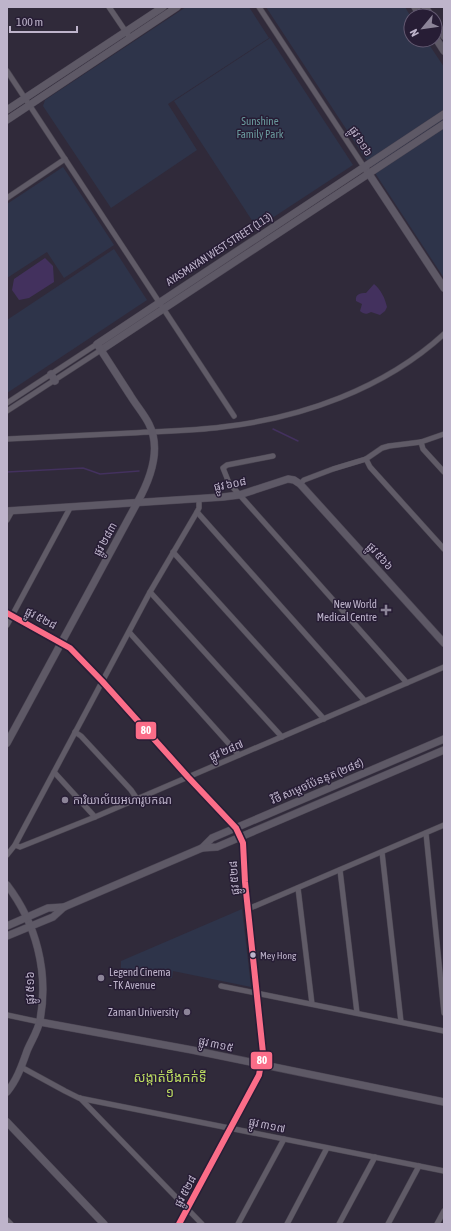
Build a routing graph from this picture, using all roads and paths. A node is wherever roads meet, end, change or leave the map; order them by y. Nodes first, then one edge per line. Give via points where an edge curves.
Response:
1 (109, 7) edge
2 (163, 7) edge
3 (177, 7) edge
4 (259, 7) edge
5 (125, 32) junction
6 (130, 38) junction
7 (7, 71) edge
8 (27, 102) junction
9 (7, 110) edge
10 (444, 114) edge
11 (7, 120) edge
12 (444, 124) edge
13 (418, 131) junction
14 (423, 138) junction
15 (65, 159) junction
16 (364, 167) junction
17 (369, 174) junction
18 (7, 198) edge
19 (291, 215) junction
20 (296, 222) junction
21 (200, 275) junction
22 (205, 282) junction
23 (444, 288) edge
24 (159, 303) junction
25 (163, 309) junction
26 (444, 334) edge
27 (99, 347) junction
28 (53, 377) junction
29 (7, 403) edge
30 (7, 411) edge
31 (234, 416) dead end
32 (151, 432) junction
33 (444, 434) edge
34 (7, 439) edge
35 (421, 442) junction
36 (273, 456) dead end
37 (366, 458) junction
38 (444, 472) edge
39 (300, 484) junction
40 (239, 495) junction
41 (199, 500) junction
42 (137, 503) junction
43 (70, 508) junction
44 (9, 511) edge
45 (196, 512) junction
46 (7, 520) edge
47 (444, 549) edge
48 (173, 552) junction
49 (150, 592) junction
50 (10, 614) edge
51 (7, 625) edge
52 (129, 632) junction
53 (61, 642) junction
54 (444, 643) edge
55 (444, 667) edge
56 (102, 681) junction
57 (407, 683) junction
58 (366, 701) junction
59 (324, 719) junction
60 (75, 732) junction
61 (282, 737) junction
62 (444, 739) edge
63 (7, 743) edge
64 (444, 750) edge
65 (239, 755) junction
66 (54, 772) junction
67 (188, 777) junction
68 (137, 799) junction
69 (95, 817) junction
70 (444, 825) edge
71 (236, 828) junction
72 (426, 833) junction
73 (240, 837) junction
74 (15, 845) junction
75 (202, 848) junction
76 (382, 852) junction
77 (7, 855) edge
78 (340, 870) junction
79 (7, 885) edge
80 (298, 888) junction
81 (64, 907) junction
82 (248, 909) junction
83 (27, 917) junction
84 (7, 926) edge
85 (31, 926) junction
86 (7, 936) edge
87 (221, 986) dead end
88 (257, 993) junction
89 (312, 1004) junction
90 (357, 1013) junction
91 (444, 1014) edge
92 (7, 1015) edge
93 (40, 1022) junction
94 (401, 1022) junction
95 (444, 1031) edge
96 (261, 1065) junction
97 (21, 1067) junction
98 (7, 1092) edge
99 (79, 1098) junction
100 (444, 1102) edge
101 (7, 1122) edge
102 (230, 1128) junction
103 (284, 1139) junction
104 (327, 1148) junction
105 (375, 1157) junction
106 (419, 1166) junction
107 (444, 1171) edge
108 (188, 1209) junction
109 (444, 1211) edge
110 (7, 1220) edge
111 (11, 1224) edge
112 (104, 1224) edge
113 (179, 1224) edge
114 (202, 1224) edge
115 (238, 1224) edge
116 (288, 1224) edge
117 (339, 1224) edge
118 (388, 1224) edge
119 (437, 1224) edge

1 - 5 street
2 - 5 street
3 - 6 street
4 - 16 street, ផ្លូវ ៦១៦
5 - 6 street
5 - 8 street
6 - 8 street
7 - 8 street
8 - 9 street
8 - 11 street
8 - 15 street
10 - 13 street, AYASMAYAN WEST STREET (113)
12 - 14 street, AYASMAYAN WEST STREET (113)
13 - 14 street
13 - 16 street, AYASMAYAN WEST STREET (113)
14 - 17 street, AYASMAYAN WEST STREET (113)
15 - 18 street
15 - 24 street
16 - 17 street, ផ្លូវ ៦១៦
16 - 19 street, AYASMAYAN WEST STREET (113)
17 - 20 street, AYASMAYAN WEST STREET (113)
17 - 23 street, ផ្លូវ ៦១៦
19 - 20 street
19 - 21 street, AYASMAYAN WEST STREET (113)
20 - 22 street, AYASMAYAN WEST STREET (113)
21 - 22 street
21 - 24 street, AYASMAYAN WEST STREET (113)
22 - 25 street, AYASMAYAN WEST STREET (113)
24 - 25 street
24 - 27 street, AYASMAYAN WEST STREET (113)
25 - 27 street, AYASMAYAN WEST STREET (113)
25 - 31 street
26 - 32 street via 406,364 380,379 343,396 297,412 221,428
27 - 28 street, AYASMAYAN WEST STREET (113)
27 - 32 street, ផ្លូវ ២៨៣ via 149,424
28 - 29 street, AYASMAYAN WEST STREET (113)
28 - 30 street, AYASMAYAN WEST STREET (113)
32 - 34 street
32 - 42 street, ផ្លូវ ២៨៣ via 154,455 152,472
33 - 35 street
35 - 37 street via 382,448
35 - 38 street via 423,449
36 - 40 street via 223,468 229,483
37 - 39 street via 304,480
37 - 47 street via 370,467
39 - 40 street, ផ្លូវ ៦០៨ via 288,479
39 - 54 street, ផ្លូវ ៥៦៦
40 - 41 street, ផ្លូវ ៦០៨
40 - 57 street
41 - 42 street, ផ្លូវ ៦០៨
41 - 45 street
42 - 43 street, ផ្លូវ ៦០៨
42 - 53 street, ផ្លូវ ២៨៣
43 - 44 street, ផ្លូវ ៦០៨
43 - 50 street
44 - 46 street
45 - 48 street
45 - 58 street
48 - 49 street
48 - 59 street
49 - 52 street
49 - 61 street
50 - 51 street
50 - 53 street, ផ្លូវ ៥២៨
52 - 56 street
52 - 65 street
53 - 56 street, ផ្លូវ ៥២៨
53 - 63 street, ផ្លូវ ២៨៣
55 - 57 street, ផ្លូវ ២៨៧
56 - 60 street
56 - 67 street, ផ្លូវ ៥២៨
57 - 58 street, ផ្លូវ ២៨៧
58 - 59 street, ផ្លូវ ២៨៧
59 - 61 street, ផ្លូវ ២៨៧
60 - 66 street
60 - 68 street
61 - 65 street, ផ្លូវ ២៨៧
62 - 71 street, វិថី សម្តេចប៉ែននុត (២៨៩)
64 - 73 street, វិថី សម្តេចប៉ែននុត (២៨៩)
65 - 67 street, ផ្លូវ ២៨៧
66 - 69 street
66 - 74 street
67 - 68 street, ផ្លូវ ២៨៧
67 - 71 street, ផ្លូវ ៥២៨
68 - 69 street, ផ្លូវ ២៨៧
69 - 74 street, ផ្លូវ ២៨៧ via 20,847
70 - 72 street
71 - 73 street, ផ្លូវ ៥២៨
71 - 75 street, វិថី សម្តេចប៉ែននុត (២៨៩) via 212,838
72 - 76 street
72 - 91 street
73 - 75 street, វិថី សម្តេចប៉ែននុត (២៨៩) via 217,847
73 - 82 street, ផ្លូវ ៥២៨ via 243,843
74 - 77 street
75 - 81 street, វិថី សម្តេចប៉ែននុត (២៨៩)
76 - 78 street
76 - 94 street
78 - 80 street
78 - 90 street
79 - 83 street, ផ្លូវ ៥១៦
80 - 82 street
80 - 89 street
81 - 83 street, វិថី សម្តេចប៉ែននុត (២៨៩) via 48,908
81 - 85 street, វិថី សម្តេចប៉ែននុត (២៨៩) via 52,917
82 - 88 street, ផ្លូវ ៥២៨
83 - 84 street, វិថី សម្តេចប៉ែននុត (២៨៩)
83 - 85 street, ផ្លូវ ៥១៦
85 - 86 street, វិថី សម្តេចប៉ែននុត (២៨៩)
85 - 93 street, ផ្លូវ ៥១៦ via 42,975
87 - 88 street
88 - 89 street
88 - 96 street, ផ្លូវ ៥២៨ via 263,1053
89 - 90 street
90 - 94 street
92 - 93 street, ផ្លូវ ៣១៥
93 - 96 street, ផ្លូវ ៣១៥
93 - 97 street, ផ្លូវ ៥១៦
94 - 95 street
96 - 100 street, ផ្លូវ ៣១៥
96 - 102 street, ផ្លូវ ៥២៨ via 259,1074
97 - 98 street, ផ្លូវ ៥១៦
97 - 99 street, ផ្លូវ ៣១៧
99 - 102 street, ផ្លូវ ៣១៧
99 - 108 street
101 - 112 street
102 - 103 street, ផ្លូវ ៣១៧
102 - 108 street, ផ្លូវ ៥២៨
103 - 104 street, ផ្លូវ ៣១៧
103 - 115 street
104 - 105 street, ផ្លូវ ៣១៧
104 - 116 street
105 - 106 street, ផ្លូវ ៣១៧
105 - 117 street
106 - 107 street, ផ្លូវ ៣១៧
106 - 118 street
108 - 113 street, ផ្លូវ ៥២៨
108 - 114 street
109 - 119 street
110 - 111 street

